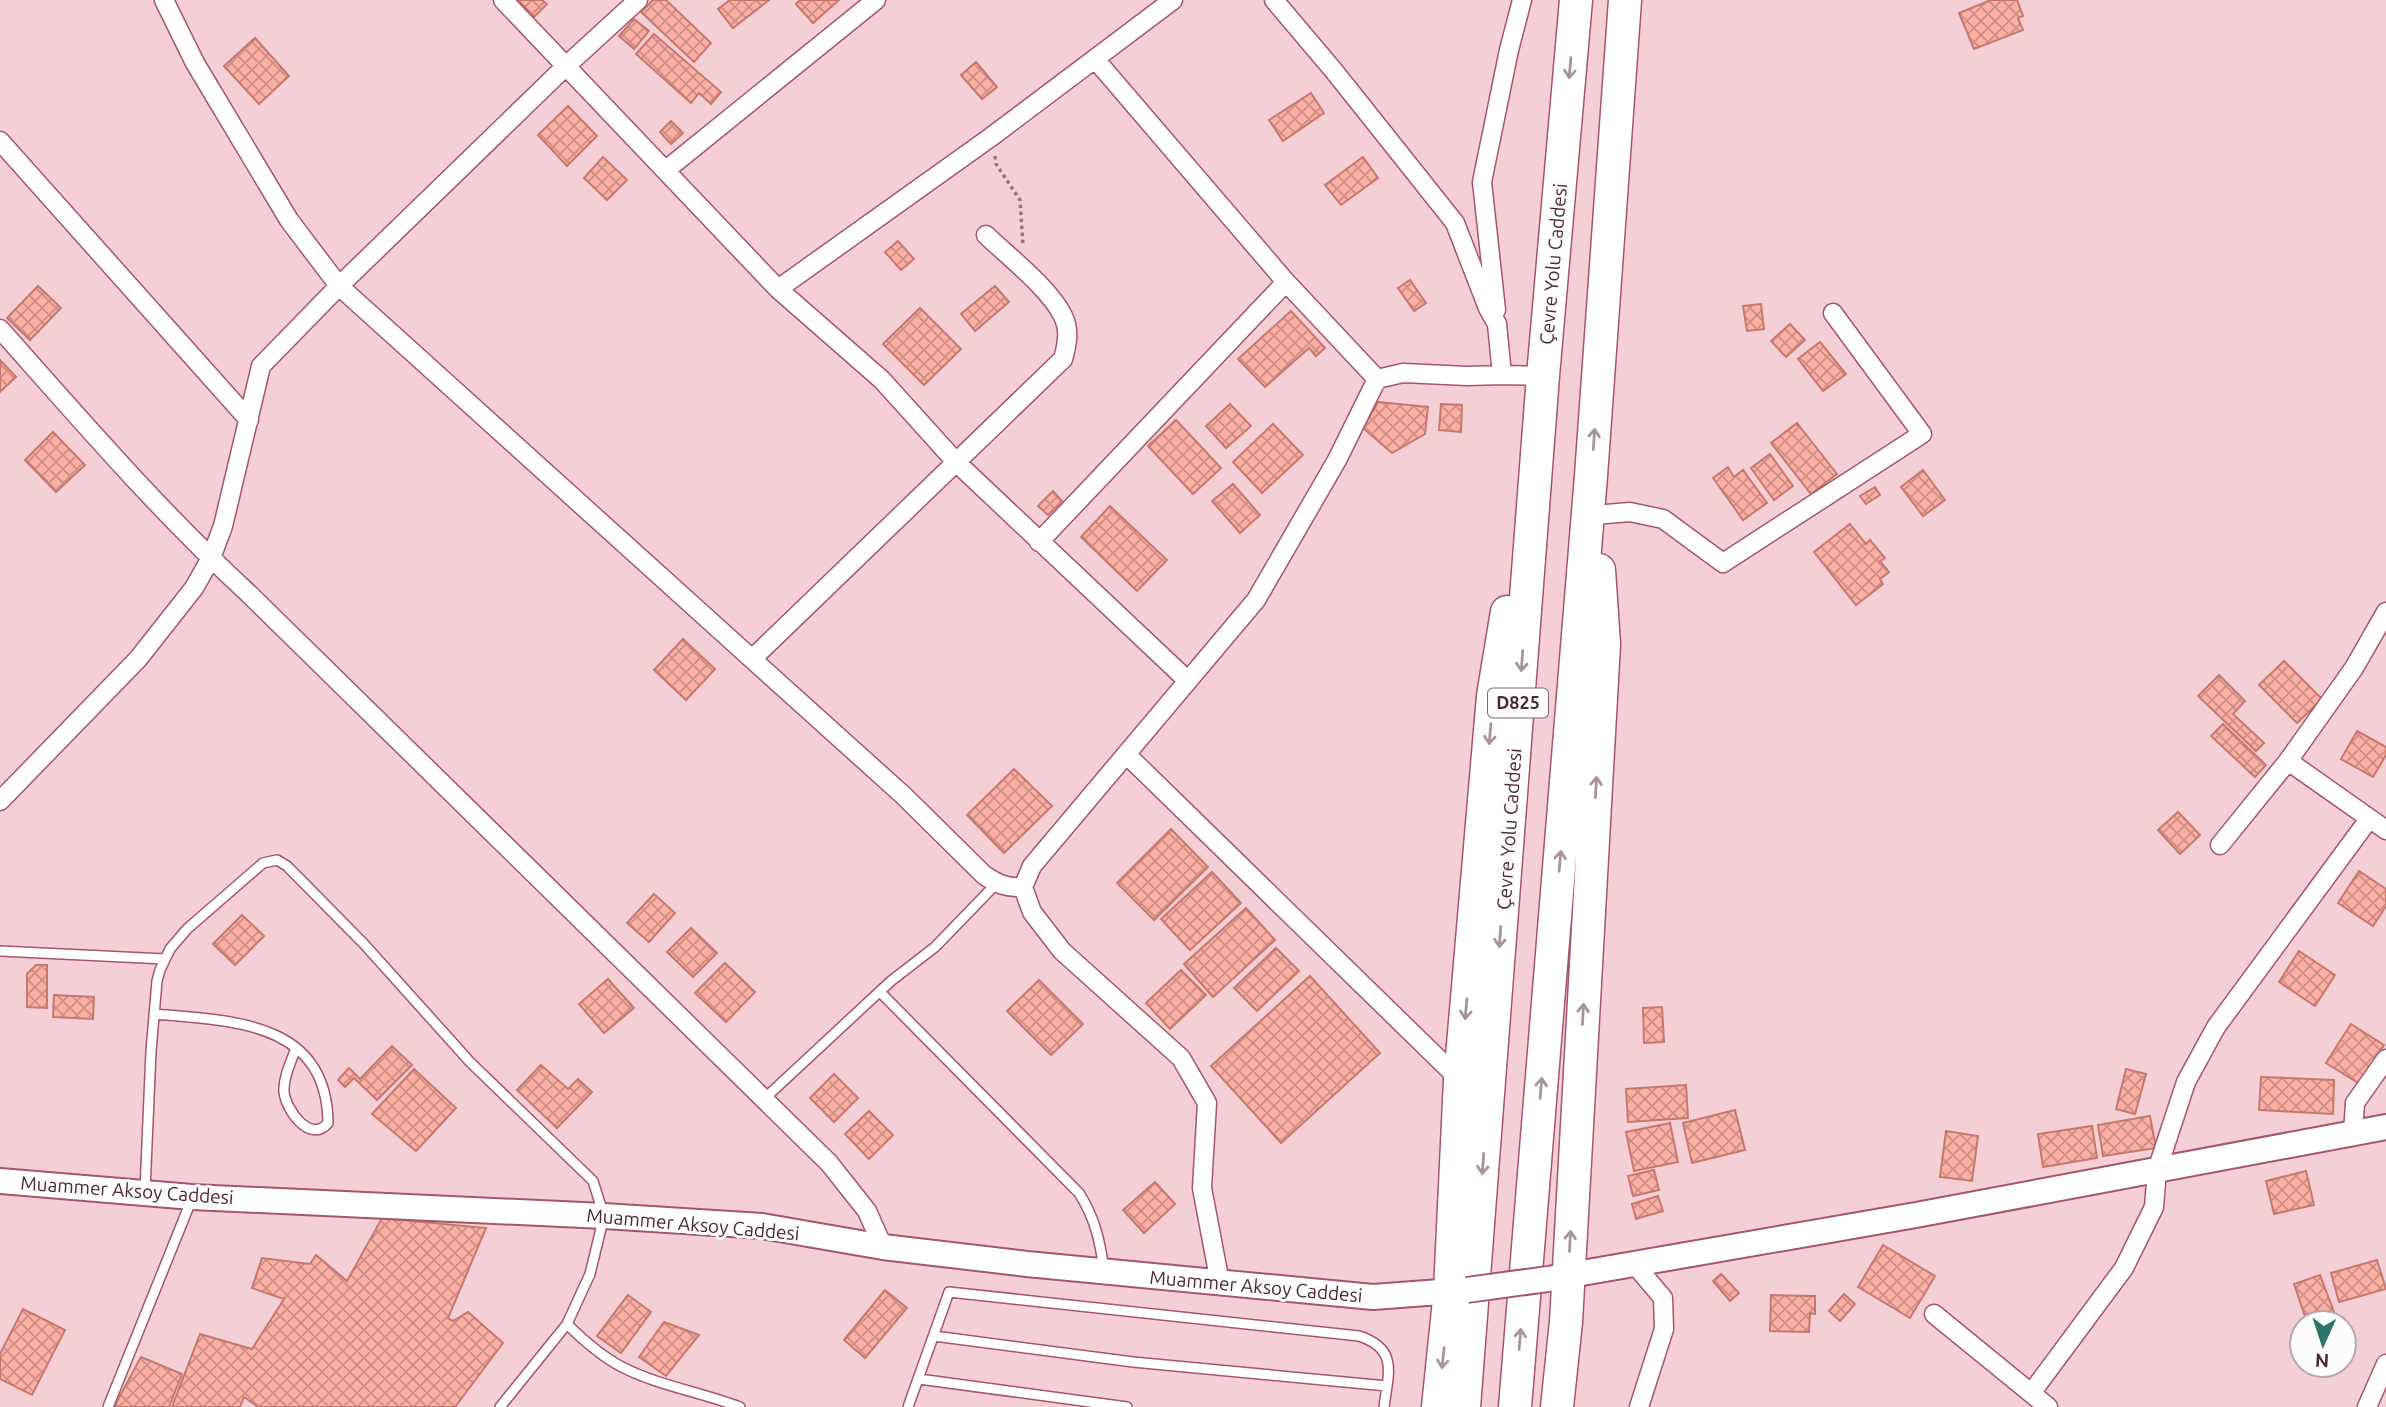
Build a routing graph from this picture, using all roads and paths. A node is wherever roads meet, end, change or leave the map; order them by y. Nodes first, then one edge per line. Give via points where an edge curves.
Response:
1 (164, 0) edge
2 (503, 0) edge
3 (638, 0) edge
4 (876, 0) edge
5 (1173, 0) edge
6 (1274, 0) edge
7 (1522, 0) edge
8 (1576, 0) edge
9 (1625, 0) edge
10 (1095, 59) junction
11 (565, 67) junction
12 (991, 137) junction
13 (0, 141) edge
14 (666, 170) junction
15 (986, 235) dead end
16 (1021, 269) junction
17 (1286, 282) junction
18 (339, 286) junction
19 (778, 289) junction
20 (1833, 313) dead end
21 (1497, 324) junction
22 (0, 329) edge
23 (1502, 375) junction
24 (1543, 376) junction
25 (1377, 379) junction
26 (249, 420) junction
27 (956, 462) junction
28 (1591, 476) junction
29 (1594, 515) junction
30 (1039, 542) junction
31 (211, 558) junction
32 (2386, 612) edge
33 (752, 659) junction
34 (1187, 680) junction
35 (1127, 755) junction
36 (2288, 761) junction
37 (0, 801) edge
38 (2368, 820) junction
39 (2386, 830) edge
40 (2220, 845) dead end
41 (996, 884) junction
42 (1023, 887) junction
43 (0, 951) edge
44 (165, 959) junction
45 (880, 992) junction
46 (154, 1014) junction
47 (296, 1048) junction
48 (2386, 1059) edge
49 (1460, 1080) junction
50 (764, 1099) junction
51 (2386, 1127) edge
52 (2353, 1133) junction
53 (2157, 1170) junction
54 (0, 1181) edge
55 (145, 1193) junction
56 (192, 1197) junction
57 (604, 1216) junction
58 (883, 1247) junction
59 (1634, 1265) junction
60 (1104, 1272) junction
61 (1558, 1278) junction
62 (1220, 1283) junction
63 (1458, 1291) junction
64 (1934, 1314) dead end
65 (567, 1324) junction
66 (934, 1336) junction
67 (2386, 1364) edge
68 (919, 1380) junction
69 (1387, 1386) junction
70 (2032, 1392) junction
71 (108, 1407) edge
72 (500, 1407) edge
73 (740, 1407) edge
74 (908, 1407) edge
75 (1127, 1407) edge
76 (1384, 1407) edge
77 (1438, 1407) edge
78 (1464, 1407) edge
79 (1515, 1407) edge
80 (1557, 1407) edge
81 (1639, 1407) edge
82 (2049, 1407) edge
83 (2367, 1407) edge

1 - 18 street via 195,63 289,220
2 - 11 street
3 - 11 street
4 - 14 street
5 - 10 street
6 - 21 street via 1455,223
7 - 21 street via 1482,182
8 -> 24 highway, Çevre Yolu Caddesi / D825
28 -> 9 highway, D825
10 - 12 street
10 - 17 street
11 - 14 street
11 - 18 street
12 - 16 path via 996,164 1020,201
12 - 19 street
13 - 26 street
14 - 19 street
15 - 16 street
16 - 27 street via 1050,296 1065,318 1068,342 1063,359
17 - 25 street
17 - 30 street
18 - 26 street via 261,366
18 - 33 street
19 - 27 street via 882,380
20 - 29 street via 1922,434 1723,563 1663,519 1630,512
21 - 23 street
22 - 31 street
23 - 24 street
23 - 25 street via 1403,373
24 -> 49 highway via 1493,696
24 -> 78 highway, Çevre Yolu Caddesi / D825
25 - 34 street via 1337,460 1256,600
26 - 31 street
27 - 30 street
27 - 33 street
28 - 29 highway
79 -> 28 highway, D825
61 -> 29 highway via 1604,645
30 - 34 street
31 - 37 street via 194,588 138,659
31 - 50 street
32 - 36 street
33 - 41 street
34 - 35 street
35 - 42 street via 1032,866
35 - 49 street
36 - 38 street
36 - 40 street
38 - 39 street
38 - 53 street via 2217,1027 2186,1082
41 - 42 street
41 - 45 lane via 935,947
42 - 62 street via 1032,912 1062,951 1181,1058 1207,1103 1202,1188
43 - 44 lane
44 - 46 lane via 157,981
44 - 57 lane via 187,929 264,863 277,860 364,944 470,1062 593,1181
45 - 50 lane
45 - 60 lane via 1079,1193 1098,1230
46 - 47 lane via 264,1028
46 - 55 lane
47 - 47 lane via 316,1073 326,1099 328,1123 320,1130 300,1122 286,1102 284,1083
48 - 52 street via 2355,1103
49 - 63 highway
50 - 58 street via 830,1163 867,1211
51 - 52 street, Muammer Aksoy Caddesi
52 - 53 street, Muammer Aksoy Caddesi
53 - 59 street, Muammer Aksoy Caddesi
53 - 70 street via 2154,1207 2124,1268
54 - 55 street, Muammer Aksoy Caddesi
55 - 56 street, Muammer Aksoy Caddesi
56 - 57 street, Muammer Aksoy Caddesi
56 - 71 lane
57 - 58 street, Muammer Aksoy Caddesi via 762,1226
57 - 65 lane via 590,1274
58 - 60 street, Muammer Aksoy Caddesi
59 - 61 street, Muammer Aksoy Caddesi
59 - 81 street via 1662,1298 1664,1329
60 - 62 street, Muammer Aksoy Caddesi
61 - 63 street, Muammer Aksoy Caddesi, bridge
61 - 80 highway via 1566,1322
62 - 63 street, Muammer Aksoy Caddesi via 1373,1297
63 -> 77 highway
64 - 70 street
65 - 72 lane
65 - 73 lane via 624,1368
66 - 68 lane
66 - 69 lane via 1133,1362
66 - 69 lane via 949,1292 1359,1336 1378,1345 1387,1357
67 - 83 street
68 - 74 lane
68 - 75 lane
69 - 76 lane
70 - 82 street

